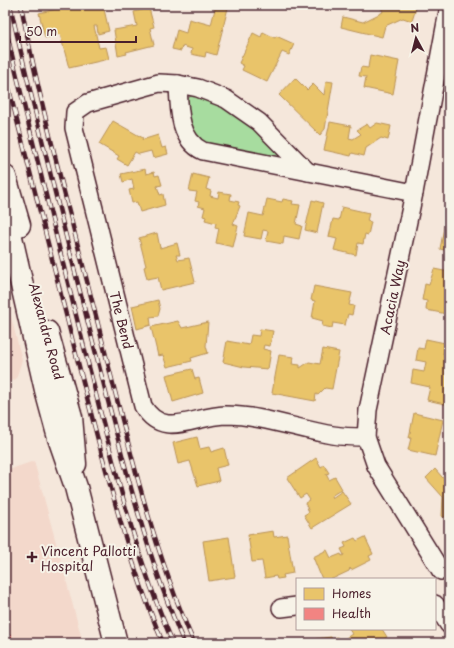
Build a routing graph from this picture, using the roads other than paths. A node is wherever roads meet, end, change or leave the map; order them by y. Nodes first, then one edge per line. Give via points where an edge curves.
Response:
1 (449, 6) edge
2 (178, 84) junction
3 (308, 172) junction
4 (5, 177) edge
5 (414, 193) junction
6 (5, 211) edge
7 (366, 437) junction
8 (76, 487) junction
9 (441, 573) edge
10 (436, 606) edge
11 (449, 625) edge
12 (116, 643) edge

1 - 5 street, Acacia Way
2 - 3 street, The Bend via 213,93 239,107 259,122
2 - 3 street via 178,99 185,135 195,147 213,154
2 - 7 street, The Bend via 159,83 88,103 75,112 74,128 142,406 149,416 160,424 174,425 227,415 333,435
3 - 5 street
4 - 8 street, Alexandra Road via 71,416
5 - 7 street, Acacia Way via 368,410
6 - 8 street, Alexandra Road via 46,390
7 - 9 street, Acacia Way via 376,466
8 - 12 street, Alexandra Road
10 - 11 street

